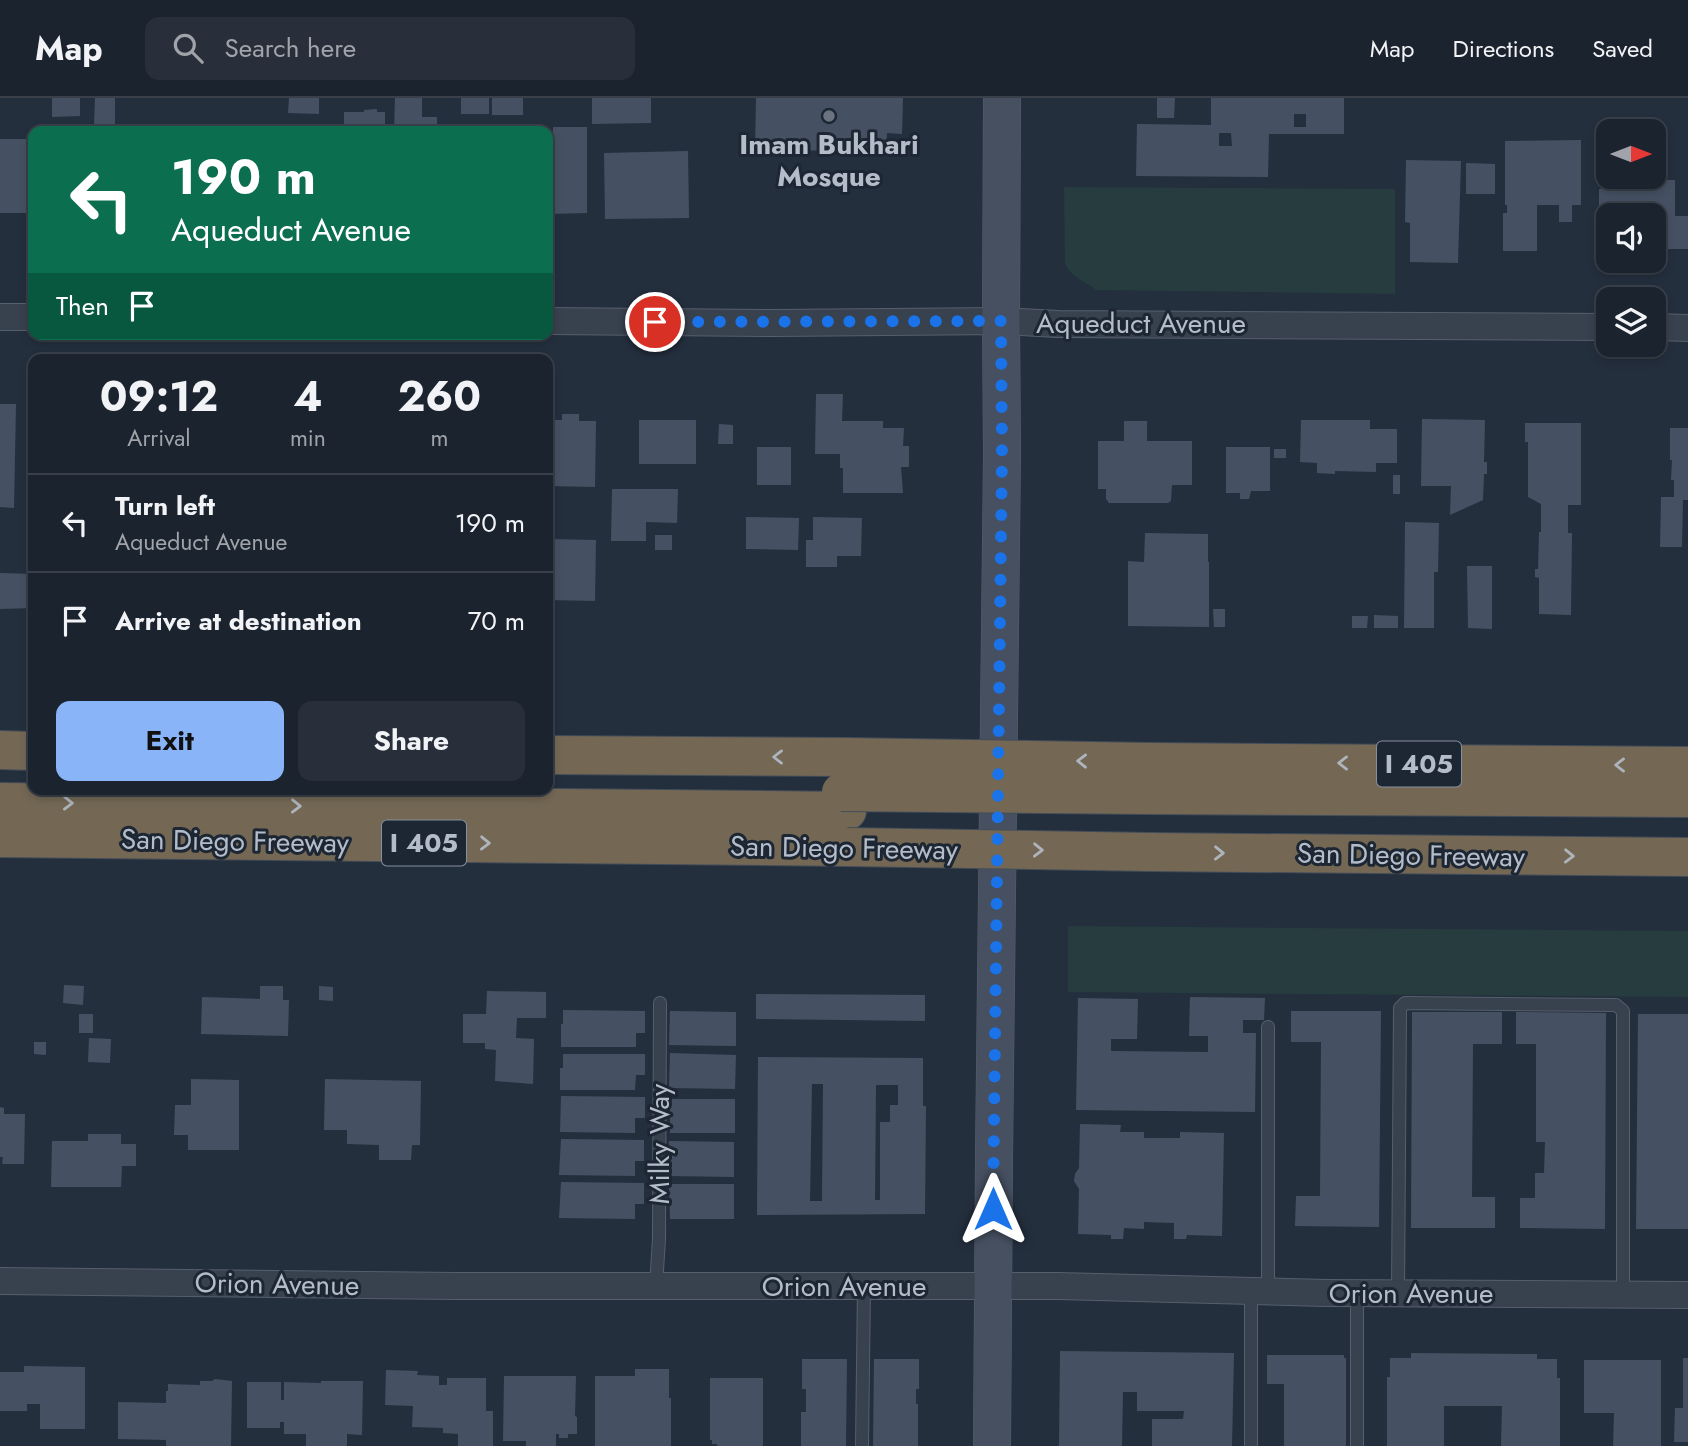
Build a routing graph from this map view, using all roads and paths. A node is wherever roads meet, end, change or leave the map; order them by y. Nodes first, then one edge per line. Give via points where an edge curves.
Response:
1 (1002, 98) edge
2 (0, 317) edge
3 (28, 317) edge
4 (553, 321) edge
5 (1001, 321) junction
6 (1596, 327) edge
7 (1666, 327) edge
8 (1688, 328) edge
9 (0, 750) edge
10 (28, 751) edge
11 (553, 756) edge
12 (1688, 766) edge
13 (0, 785) edge
14 (28, 785) edge
15 (553, 790) edge
16 (1149, 790) junction
17 (1688, 798) edge
18 (0, 802) edge
19 (845, 802) junction
20 (1688, 818) edge
21 (0, 838) edge
22 (1688, 857) edge
23 (660, 1003) dead end
24 (1268, 1027) dead end
25 (0, 1281) edge
26 (656, 1286) junction
27 (864, 1286) junction
28 (993, 1286) junction
29 (1260, 1292) junction
30 (1356, 1293) junction
31 (1398, 1293) junction
32 (1688, 1294) edge
33 (1623, 1295) junction
34 (862, 1446) edge
35 (992, 1446) edge
36 (1251, 1446) edge
37 (1357, 1446) edge

1 - 5 main road
2 - 3 street
4 - 5 street, Aqueduct Avenue
5 - 6 street, Aqueduct Avenue
5 - 28 main road
7 - 8 street
9 - 10 highway
19 -> 11 highway, San Diego Freeway / I 405
12 -> 16 highway, San Diego Freeway / I 405
13 - 14 highway
15 - 19 highway
16 - 17 highway
16 -> 19 highway, San Diego Freeway / I 405, bridge
16 - 19 highway
16 - 20 highway
18 -> 19 highway
21 -> 19 highway, San Diego Freeway / I 405
19 -> 22 highway, San Diego Freeway / I 405, bridge via 1150,852
23 - 26 lane, Milky Way
24 - 29 lane
25 - 26 street, Orion Avenue
26 - 27 street, Orion Avenue
27 - 28 street, Orion Avenue
27 - 34 lane
28 - 29 street, Orion Avenue
28 - 35 main road
29 - 30 street, Orion Avenue
29 - 36 lane
30 - 31 street, Orion Avenue
30 - 37 lane
31 - 33 street, Orion Avenue
31 - 33 lane via 1400,1008 1405,1003 1616,1005 1623,1011
32 - 33 street, Orion Avenue

